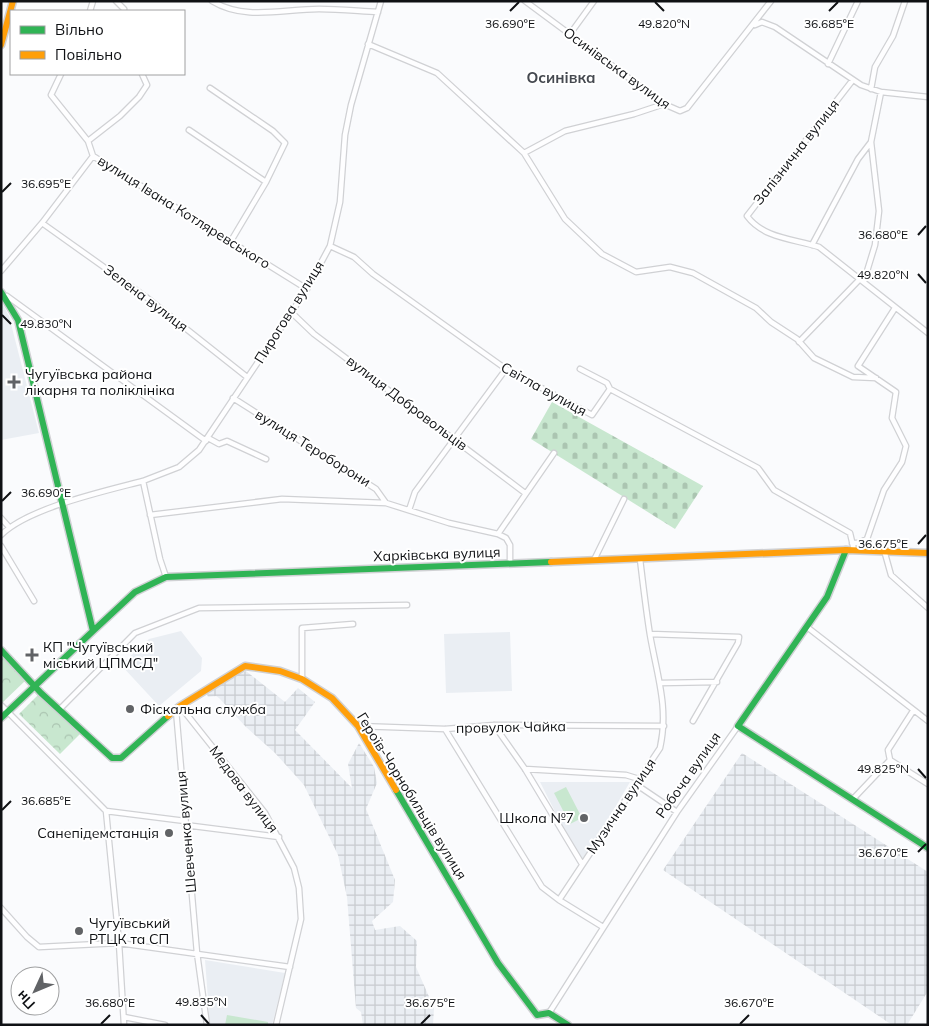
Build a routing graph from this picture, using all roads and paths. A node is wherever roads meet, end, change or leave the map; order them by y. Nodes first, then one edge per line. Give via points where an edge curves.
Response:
1 (116, 1) edge
2 (212, 1) edge
3 (381, 1) edge
4 (525, 1) edge
5 (594, 1) edge
6 (771, 1) edge
7 (858, 1) edge
8 (905, 1) edge
9 (124, 9) dead end
10 (766, 10) junction
11 (10, 12) edge
12 (378, 12) junction
13 (769, 23) junction
14 (753, 26) junction
15 (570, 34) junction
16 (368, 44) junction
17 (1, 45) edge
18 (828, 64) junction
19 (61, 75) edge
20 (142, 75) edge
21 (852, 81) junction
22 (210, 88) dead end
23 (871, 89) junction
24 (882, 92) junction
25 (928, 97) edge
26 (664, 104) junction
27 (189, 130) dead end
28 (88, 141) junction
29 (871, 142) junction
30 (524, 153) junction
31 (93, 156) junction
32 (266, 182) junction
33 (42, 223) junction
34 (231, 241) junction
35 (812, 245) junction
36 (330, 246) junction
37 (1, 271) edge
38 (861, 280) junction
39 (307, 289) junction
40 (3, 294) edge
41 (895, 308) junction
42 (291, 312) junction
43 (928, 333) edge
44 (799, 342) junction
45 (506, 369) junction
46 (580, 369) dead end
47 (247, 377) junction
48 (876, 378) junction
49 (610, 389) junction
50 (234, 398) junction
51 (455, 438) junction
52 (207, 440) junction
53 (554, 453) dead end
54 (266, 459) dead end
55 (143, 481) junction
56 (525, 493) junction
57 (624, 499) dead end
58 (386, 503) junction
59 (63, 504) junction
60 (410, 510) junction
61 (150, 515) junction
62 (1, 518) edge
63 (9, 527) junction
64 (498, 534) junction
65 (1, 535) edge
66 (852, 542) junction
67 (1, 546) edge
68 (846, 550) junction
69 (854, 550) junction
70 (884, 550) junction
71 (928, 553) edge
72 (640, 559) junction
73 (594, 560) junction
74 (510, 563) junction
75 (166, 577) junction
76 (34, 601) dead end
77 (407, 605) dead end
78 (928, 608) edge
79 (353, 624) dead end
80 (807, 628) junction
81 (92, 631) junction
82 (650, 634) junction
83 (1, 650) edge
84 (302, 679) junction
85 (717, 682) junction
86 (660, 683) junction
87 (34, 686) junction
88 (1, 705) edge
89 (178, 708) junction
90 (59, 710) junction
91 (8, 711) junction
92 (912, 711) junction
93 (1, 718) edge
94 (693, 721) dead end
95 (928, 721) edge
96 (494, 725) junction
97 (358, 726) junction
98 (664, 726) junction
99 (738, 726) junction
100 (445, 729) junction
101 (890, 760) junction
102 (525, 769) junction
103 (639, 779) junction
104 (928, 784) edge
105 (637, 785) junction
106 (853, 799) junction
107 (106, 811) junction
108 (677, 812) junction
109 (185, 823) junction
110 (279, 836) junction
111 (928, 848) edge
112 (582, 864) junction
113 (559, 900) junction
114 (1, 908) edge
115 (603, 927) junction
116 (120, 943) junction
117 (197, 953) junction
118 (290, 967) junction
119 (549, 1014) junction
120 (124, 1017) junction
121 (124, 1025) edge
122 (165, 1025) edge
123 (206, 1025) edge
124 (276, 1025) edge
125 (568, 1025) edge

1 - 9 street
2 - 12 street via 227,10 247,12 318,9
3 - 12 street, Пирогова вулиця
4 - 15 street, Осинівська вулиця
5 - 15 street
6 - 10 street
7 - 18 street
8 - 23 street via 893,36 875,67
10 - 13 street
10 - 14 street
11 - 17 street
12 - 16 street, Пирогова вулиця
13 - 14 street
13 - 18 street
14 - 26 street, Осинівська вулиця via 687,108 680,112
15 - 26 street, Осинівська вулиця
16 - 30 street via 438,73
16 - 36 street, Пирогова вулиця via 344,135 340,202
18 - 21 street
19 - 28 street, вулиця Івана Котляревського via 51,95
20 - 28 street via 146,85 139,97
21 - 23 street
21 - 35 street, Залізнична вулиця via 747,214 764,230
22 - 32 street via 284,140 284,149
23 - 24 street
24 - 25 street
24 - 29 street
26 - 30 street via 564,131
27 - 32 street
28 - 31 street, вулиця Івана Котляревського
29 - 35 street via 858,159
29 - 38 street via 879,211 875,245
30 - 44 street via 565,219 602,254 636,272 670,267 693,273 756,308
31 - 33 street
31 - 34 street, вулиця Івана Котляревського
32 - 34 street
33 - 37 street
33 - 47 street, Зелена вулиця via 146,297
34 - 39 street, вулиця Івана Котляревського
35 - 38 street, Залізнична вулиця via 820,247
36 - 39 street, Пирогова вулиця
36 - 45 street, Світла вулиця via 354,258
38 - 41 street, Залізнична вулиця
38 - 44 street
39 - 42 street, Пирогова вулиця
40 - 52 street
40 - 59 street via 18,320
41 - 43 street, Залізнична вулиця
41 - 48 street via 858,366
42 - 47 street, Пирогова вулиця
42 - 51 street, вулиця Добровольців via 314,334
44 - 48 street via 814,358 853,377
45 - 49 street, Світла вулиця via 592,415
45 - 51 street
46 - 49 street via 608,382
47 - 50 street, Пирогова вулиця
48 - 66 street via 896,392 892,418 906,446 902,462 884,490 867,539
49 - 66 street via 758,468 774,490 850,533
50 - 52 street, Пирогова вулиця
50 - 58 street, вулиця Тероборони via 376,488
51 - 56 street, вулиця Добровольців
51 - 60 street via 415,492
52 - 54 street via 219,444 227,441
52 - 55 street, Пирогова вулиця via 179,467
53 - 56 street
55 - 59 street, Пирогова вулиця
55 - 61 street
56 - 64 street
57 - 73 street
58 - 60 street
58 - 61 street via 282,499
59 - 63 street, Пирогова вулиця
59 - 81 street
60 - 64 street
61 - 75 street
62 - 63 street
63 - 65 street
64 - 74 street via 510,545
66 - 69 street
67 - 76 street
68 - 69 street, Харківська вулиця
68 - 72 street, Харківська вулиця
68 - 80 street, Робоча вулиця via 827,596
69 - 70 street, Харківська вулиця
70 - 71 street, Харківська вулиця
70 - 78 street via 891,575
72 - 73 street, Харківська вулиця
72 - 82 street, Музична вулиця
73 - 74 street, Харківська вулиця
74 - 75 street, Харківська вулиця
75 - 81 street, Харківська вулиця via 136,590
77 - 90 street via 199,608 135,633
79 - 84 street via 302,628
80 - 92 street
80 - 99 street, Робоча вулиця
81 - 87 street, Харківська вулиця
82 - 85 street via 739,637
82 - 86 street, Музична вулиця
83 - 87 street
84 - 89 street, Героїв-Чорнобильців вулиця via 280,671 245,666
84 - 97 street, Героїв-Чорнобильців вулиця via 332,698
85 - 86 street
85 - 94 street
86 - 98 street, Музична вулиця
87 - 90 street
87 - 91 street, Харківська вулиця
88 - 91 street
89 - 90 street, Героїв-Чорнобильців вулиця via 121,758 107,755
89 - 109 street, Шевченка вулиця
89 - 110 street, Медова вулиця via 265,813
91 - 93 street, Харківська вулиця
91 - 107 street
92 - 95 street
92 - 101 street via 888,750
96 - 98 street, провулок Чайка
96 - 100 street, провулок Чайка
96 - 102 street
97 - 100 street, провулок Чайка
97 - 119 street, Героїв-Чорнобильців вулиця via 498,963 537,1015
98 - 103 street, Музична вулиця via 660,748
99 - 106 street
99 - 108 street, Робоча вулиця
100 - 113 street via 542,887
101 - 104 street
101 - 106 street
102 - 103 street
102 - 112 street
103 - 105 street, Музична вулиця
105 - 108 street
105 - 112 street, Музична вулиця
106 - 111 street
107 - 109 street
107 - 116 street
108 - 115 street, Робоча вулиця
109 - 110 street
109 - 117 street, Шевченка вулиця
110 - 118 street, Медова вулиця via 294,868 300,902 301,919
112 - 113 street, Музична вулиця
113 - 115 street
114 - 116 street via 39,947
115 - 119 street, Робоча вулиця
116 - 117 street
116 - 120 street
117 - 118 street
117 - 123 street, Шевченка вулиця
118 - 124 street, Медова вулиця
119 - 125 street, Героїв-Чорнобильців вулиця
120 - 121 street
120 - 122 street

